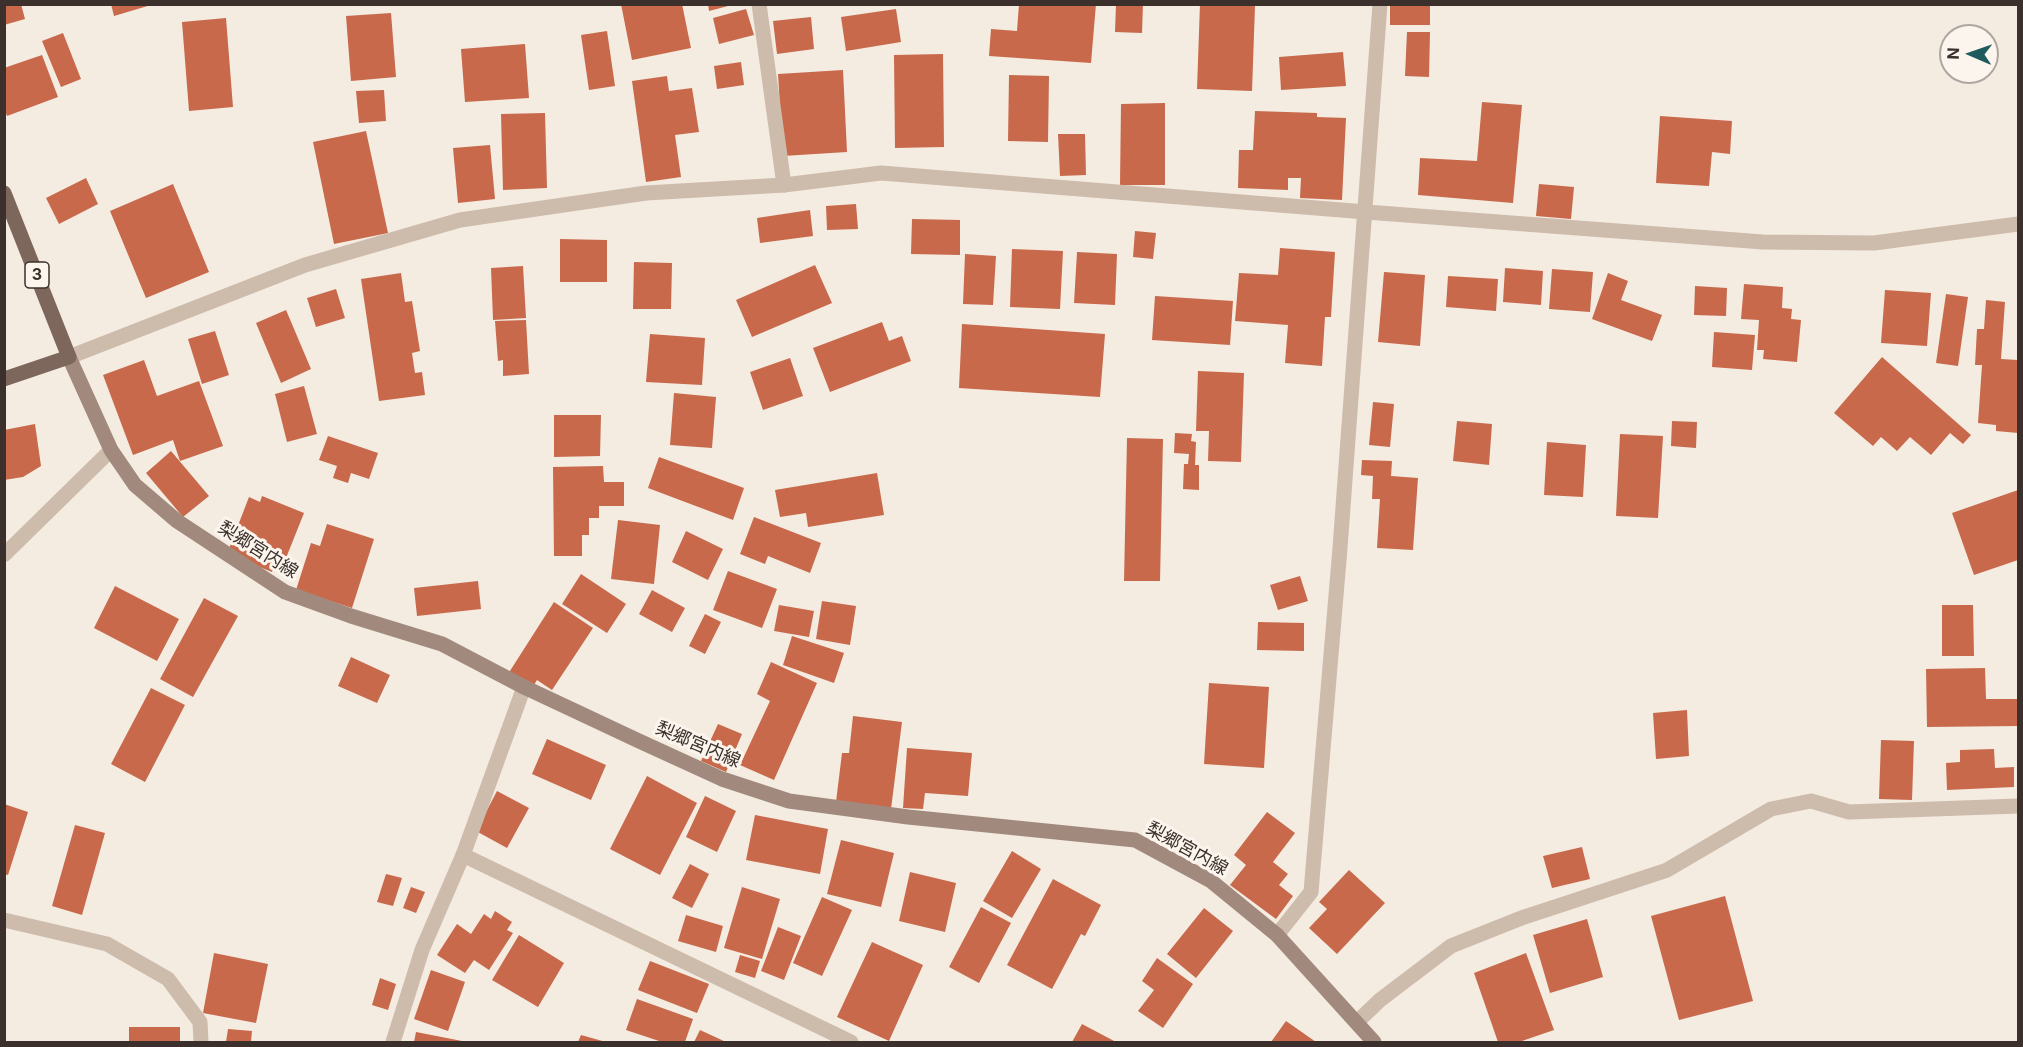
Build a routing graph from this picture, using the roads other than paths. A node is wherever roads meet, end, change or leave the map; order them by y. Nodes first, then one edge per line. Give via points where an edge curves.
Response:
1 (759, 4) edge
2 (1380, 4) edge
3 (784, 185) junction
4 (4, 193) edge
5 (1366, 212) junction
6 (2019, 224) edge
7 (69, 357) junction
8 (4, 379) edge
9 (111, 450) junction
10 (4, 555) edge
11 (524, 687) junction
12 (2019, 806) edge
13 (463, 855) junction
14 (4, 920) edge
15 (1277, 935) junction
16 (1357, 1022) junction
17 (201, 1042) edge
18 (393, 1042) edge
19 (851, 1042) edge
20 (1374, 1042) edge

1 - 3 street
2 - 5 street
3 - 5 street via 881,173
3 - 7 street via 646,193 460,220 305,265
4 - 7 main road, 3
5 - 6 street via 1794,243 1874,243
5 - 15 street via 1311,891
7 - 8 main road
7 - 9 main road, 梨郷宮内線
9 - 10 street
9 - 11 main road, 梨郷宮内線 via 135,485 177,521 285,592 442,644
11 - 13 street
11 - 15 main road, 梨郷宮内線 via 722,779 789,801 1135,840 1211,881
12 - 16 street via 1849,812 1811,801 1771,809 1667,870 1524,917 1451,946
13 - 18 street via 422,950
13 - 19 street
14 - 17 street via 107,944 168,979 200,1022
15 - 16 main road, 梨郷宮内線
16 - 20 main road, 梨郷宮内線

